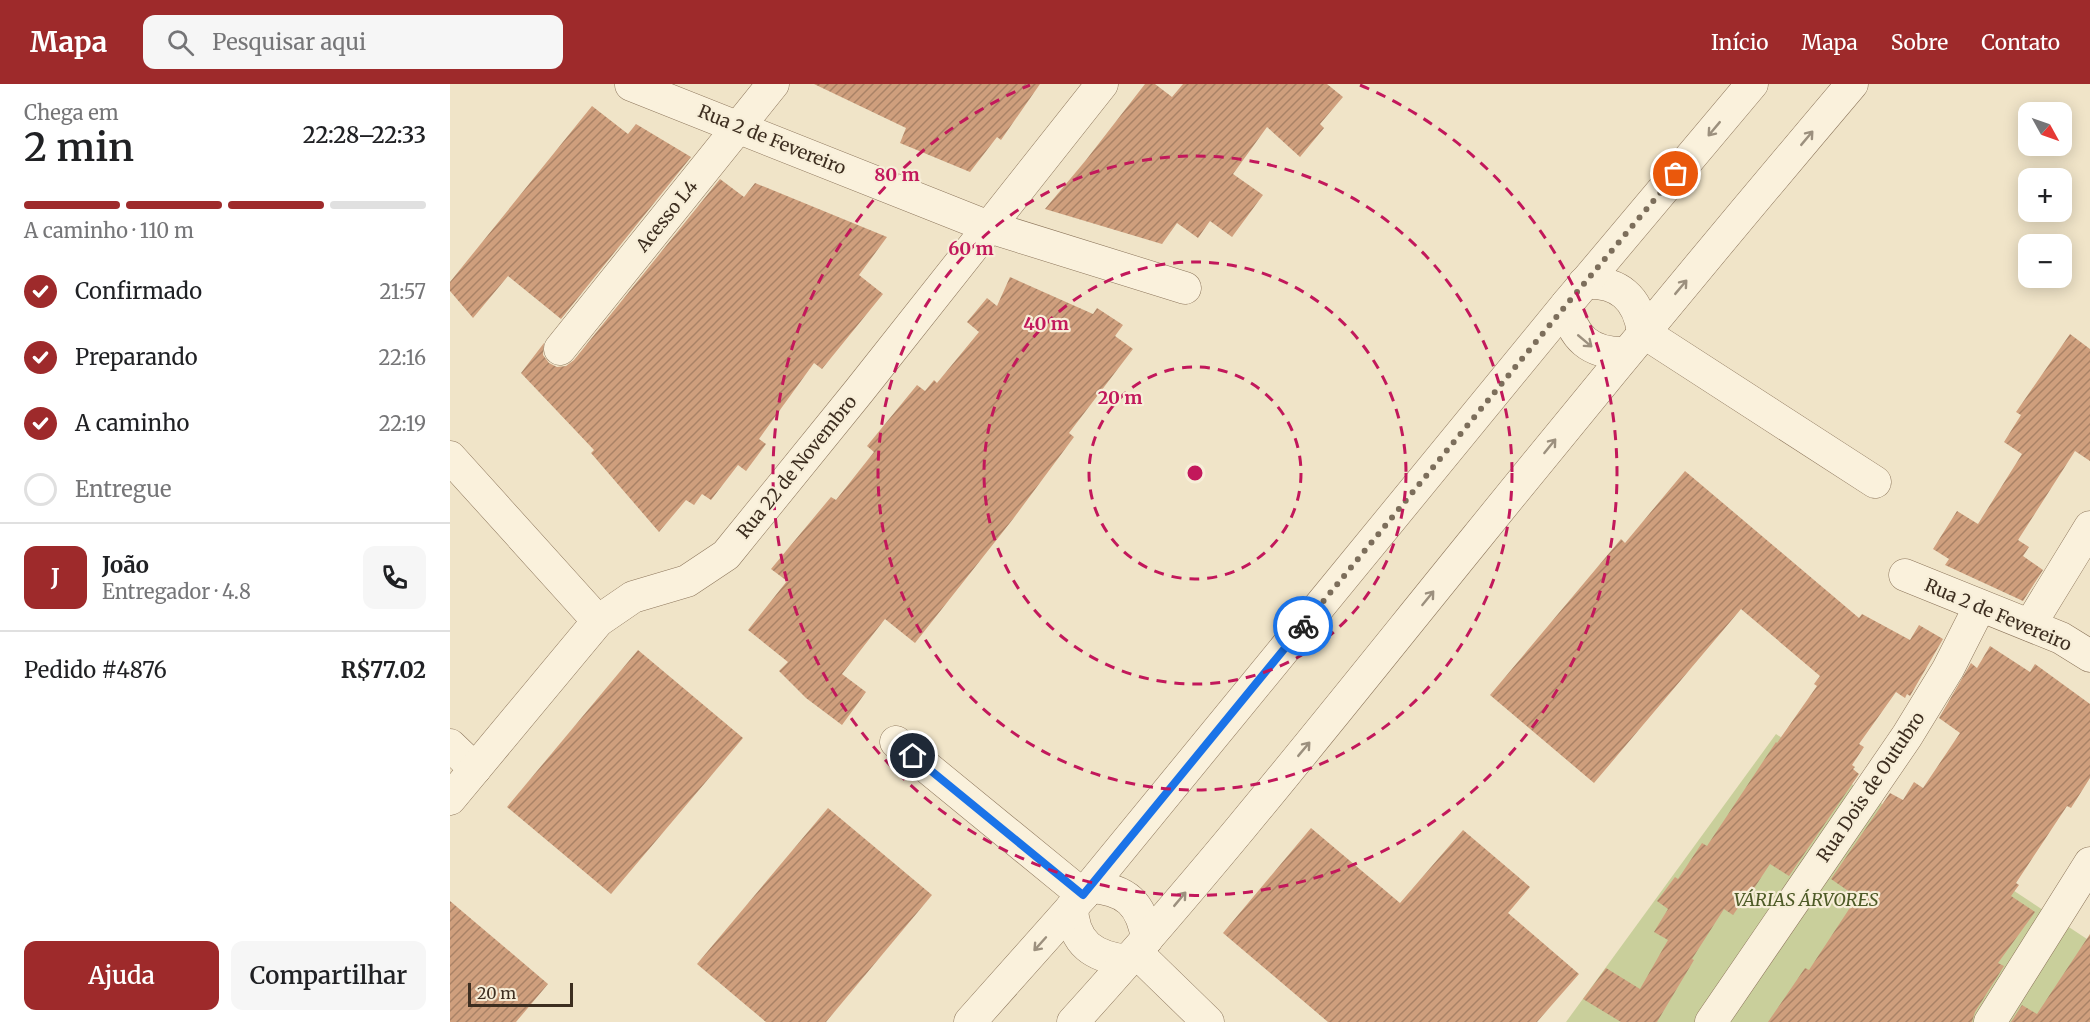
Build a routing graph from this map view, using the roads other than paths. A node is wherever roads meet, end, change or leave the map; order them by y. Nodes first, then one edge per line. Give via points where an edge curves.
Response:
1 (773, 84) edge
2 (1102, 84) edge
3 (1752, 84) edge
4 (1852, 84) edge
5 (631, 85) edge
6 (739, 127) junction
7 (989, 227) junction
8 (1185, 288) dead end
9 (1575, 293) junction
10 (1634, 343) junction
11 (560, 349) dead end
12 (450, 457) edge
13 (1875, 482) dead end
14 (2090, 527) edge
15 (1905, 575) dead end
16 (1980, 606) junction
17 (598, 621) junction
18 (2030, 624) junction
19 (2090, 656) edge
20 (896, 742) dead end
21 (450, 745) edge
22 (475, 769) junction
23 (450, 799) edge
24 (2090, 863) edge
25 (1082, 896) junction
26 (1137, 951) junction
27 (970, 1022) edge
28 (1073, 1022) edge
29 (1208, 1022) edge
30 (1712, 1022) edge
31 (1990, 1022) edge

1 - 6 street, Acesso L4
2 - 7 street, Rua 22 de Novembro
3 -> 9 street
10 -> 4 street
5 - 6 street, Rua 2 de Fevereiro
6 - 7 street, Rua 2 de Fevereiro
6 - 11 street, Acesso L4
7 - 8 street, Rua 2 de Fevereiro
7 - 17 street, Rua 22 de Novembro via 726,555 687,581 633,597
9 -> 10 street via 1569,318 1585,342 1610,354
9 - 10 street via 1599,282 1625,294 1641,317
9 - 25 street
10 - 13 street
26 -> 10 street
12 - 17 street
14 - 18 street
15 - 16 street, Rua 2 de Fevereiro
16 - 18 street, Rua 2 de Fevereiro
16 - 30 street, Rua Dois de Outubro via 1907,736
17 - 22 street, Rua 22 de Novembro
18 - 19 street, Rua 2 de Fevereiro
20 - 25 street
21 - 22 street
22 - 23 street, Rua 22 de Novembro
24 - 31 street
25 - 26 street via 1073,922 1088,947 1099,955
25 - 26 street via 1105,888 1131,901 1145,925
25 -> 27 street
26 - 28 street
26 - 29 street

